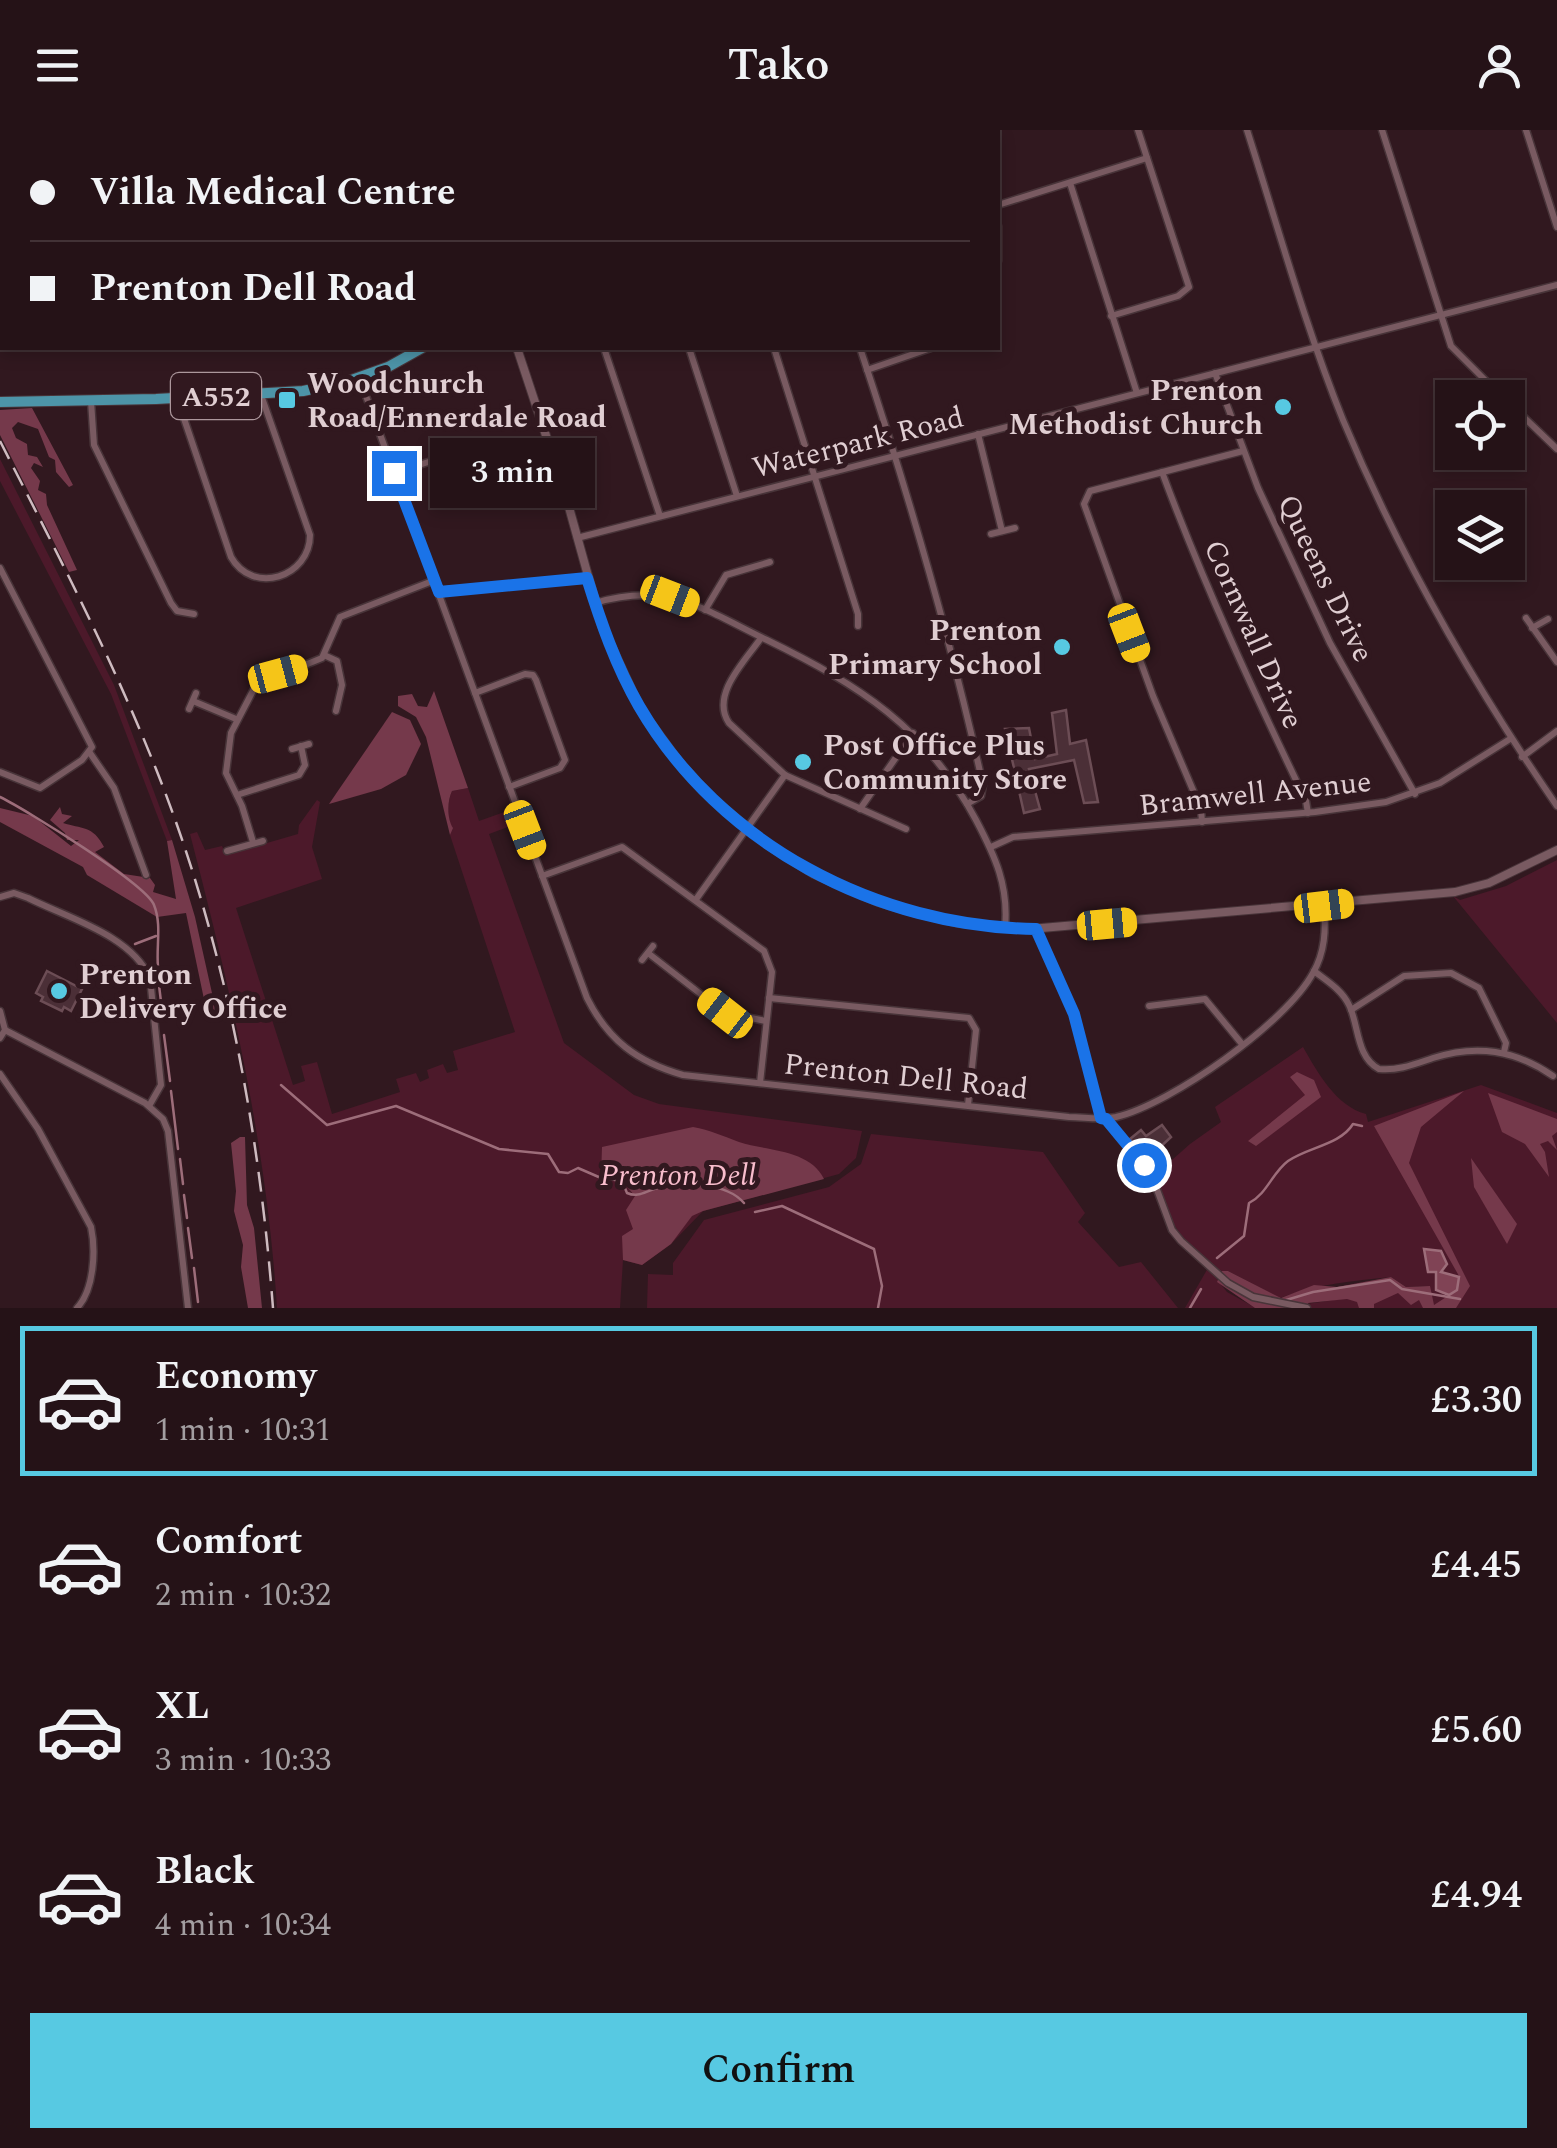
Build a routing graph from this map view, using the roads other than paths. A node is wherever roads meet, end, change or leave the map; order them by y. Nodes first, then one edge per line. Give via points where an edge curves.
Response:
1 (1138, 130) edge
2 (1247, 130) edge
3 (1382, 130) edge
4 (1526, 130) edge
5 (1148, 158) junction
6 (1070, 183) junction
7 (1000, 204) edge
8 (1557, 226) edge
9 (1557, 285) edge
10 (1440, 315) junction
11 (1111, 316) junction
12 (1316, 346) junction
13 (418, 350) edge
14 (518, 350) edge
15 (605, 350) edge
16 (690, 350) edge
17 (775, 350) edge
18 (861, 350) edge
19 (925, 350) edge
20 (867, 370) junction
21 (1215, 373) junction
22 (359, 377) junction
23 (1485, 380) edge
24 (1137, 393) junction
25 (260, 394) junction
26 (177, 398) junction
27 (90, 401) junction
28 (0, 402) edge
29 (1525, 419) edge
30 (978, 434) junction
31 (1557, 449) edge
32 (1244, 451) junction
33 (447, 456) dead end
34 (895, 456) junction
35 (1162, 472) junction
36 (394, 473) junction
37 (816, 476) junction
38 (737, 496) junction
39 (660, 516) junction
40 (1015, 528) dead end
41 (1002, 531) junction
42 (991, 534) dead end
43 (577, 538) junction
44 (0, 568) edge
45 (764, 574) dead end
46 (587, 578) junction
47 (435, 580) junction
48 (439, 592) junction
49 (595, 603) junction
50 (705, 610) junction
51 (194, 614) dead end
52 (1526, 618) dead end
53 (1548, 619) dead end
54 (858, 626) dead end
55 (1532, 628) junction
56 (761, 638) junction
57 (324, 655) junction
58 (1557, 662) edge
59 (475, 693) junction
60 (340, 697) junction
61 (349, 700) dead end
62 (193, 701) dead end
63 (336, 711) dead end
64 (236, 718) junction
65 (1557, 731) edge
66 (913, 733) junction
67 (1510, 739) junction
68 (301, 747) dead end
69 (90, 753) junction
70 (1522, 756) junction
71 (0, 772) edge
72 (786, 775) junction
73 (509, 787) junction
74 (237, 794) junction
75 (1416, 794) junction
76 (968, 804) junction
77 (1557, 806) edge
78 (860, 809) junction
79 (1308, 813) junction
80 (1202, 822) junction
81 (747, 827) junction
82 (906, 829) dead end
83 (263, 841) dead end
84 (253, 842) junction
85 (991, 848) junction
86 (1557, 850) edge
87 (227, 852) dead end
88 (147, 875) dead end
89 (542, 876) junction
90 (0, 897) edge
91 (697, 898) junction
92 (1324, 906) junction
93 (1005, 928) junction
94 (1036, 929) junction
95 (642, 960) dead end
96 (1314, 971) junction
97 (769, 998) junction
98 (1148, 1006) dead end
99 (1351, 1010) junction
100 (0, 1011) edge
101 (766, 1021) junction
102 (2, 1034) edge
103 (1242, 1044) junction
104 (1504, 1052) junction
105 (0, 1074) edge
106 (1553, 1077) edge
107 (760, 1083) junction
108 (148, 1106) junction
109 (968, 1106) junction
110 (1103, 1119) junction
111 (77, 1308) edge
112 (188, 1308) edge
113 (1307, 1308) edge

1 - 5 street
2 - 12 street
3 - 10 street
4 - 8 street
5 - 6 street
5 - 11 street via 1188,287
6 - 7 street
6 - 11 street
9 - 10 street, Waterpark Road
10 - 12 street, Waterpark Road
10 - 23 street via 1452,346
11 - 24 street
12 - 21 street, Waterpark Road
12 - 67 street via 1386,516
13 - 22 highway, A552
14 - 43 street
15 - 39 street
16 - 38 street
17 - 37 street
18 - 20 street
19 - 20 street
20 - 34 street
21 - 24 street, Waterpark Road
21 - 32 street, Queens Drive
22 - 25 highway, A552
22 - 36 street, Prenton Dell Road
24 - 30 street, Waterpark Road
25 - 26 highway, A552
25 - 26 street via 310,535 306,557 288,573 262,579 236,565
26 - 27 highway, A552
27 - 28 highway, A552
27 - 51 street via 101,461 171,603
29 - 31 street
30 - 34 street, Waterpark Road
30 - 41 street
32 - 35 street
32 - 75 street, Queens Drive via 1330,643
33 - 36 street
34 - 37 street, Waterpark Road
34 - 76 street via 938,596 983,785 981,796
35 - 79 street, Cornwall Drive
35 - 80 street via 1090,491 1084,504
36 - 47 street, Prenton Dell Road
37 - 38 street, Waterpark Road
37 - 54 street
38 - 39 street, Waterpark Road
39 - 43 street, Waterpark Road
40 - 41 street
41 - 42 street
43 - 46 street
44 - 69 street via 85,729
45 - 50 street via 766,563 726,575
46 - 48 street
46 - 49 street
47 - 48 street, Prenton Dell Road
47 - 57 street via 340,617
48 - 59 street, Prenton Dell Road
49 - 50 street via 638,593
49 - 81 street via 630,690 660,738
50 - 56 street
52 - 55 street
53 - 55 street
55 - 58 street
56 - 66 street via 858,688
56 - 72 street via 724,692 722,708 729,723
57 - 60 street via 337,661
57 - 64 street via 265,678
59 - 73 street, Prenton Dell Road
59 - 73 street via 525,674 536,680 564,765
60 - 61 street
60 - 63 street
62 - 64 street
64 - 74 street via 225,762
65 - 70 street
66 - 76 street
66 - 78 street
67 - 70 street
67 - 75 street, Bramwell Avenue
68 - 74 street via 305,765 299,775
69 - 71 street via 40,788
69 - 88 street via 114,788
70 - 77 street
72 - 78 street
72 - 81 street
73 - 89 street, Prenton Dell Road
74 - 84 street
75 - 79 street, Bramwell Avenue
76 - 85 street
78 - 82 street
79 - 80 street, Bramwell Avenue
80 - 85 street, Bramwell Avenue via 1013,837
81 - 91 street
81 - 93 street via 814,874 878,902
83 - 84 street
84 - 87 street
85 - 93 street via 1004,883
86 - 92 street via 1456,892
89 - 91 street via 622,847
89 - 107 street, Prenton Dell Road via 587,998 610,1035 662,1069
90 - 108 street via 14,894 44,906 125,946 145,968 162,1085
91 - 97 street via 764,950 771,964
92 - 94 street
92 - 96 street, Prenton Dell Road via 1325,936
93 - 94 street
94 - 110 street via 1074,1014
95 - 101 street via 651,950 725,1013
96 - 99 street
96 - 103 street, Prenton Dell Road via 1288,1008
97 - 101 street
97 - 109 street via 969,1018 976,1030
98 - 103 street via 1205,999
99 - 104 street via 1365,1056 1379,1068 1460,1051
99 - 104 street via 1404,976 1450,973 1479,988 1506,1042
100 - 102 street
101 - 107 street
102 - 108 street
103 - 110 street, Prenton Dell Road via 1182,1087
104 - 106 street
105 - 111 street via 38,1128 91,1228 90,1278
107 - 109 street, Prenton Dell Road
108 - 112 street via 168,1131
109 - 110 street, Prenton Dell Road
110 - 113 street via 1153,1179 1181,1242 1253,1297

